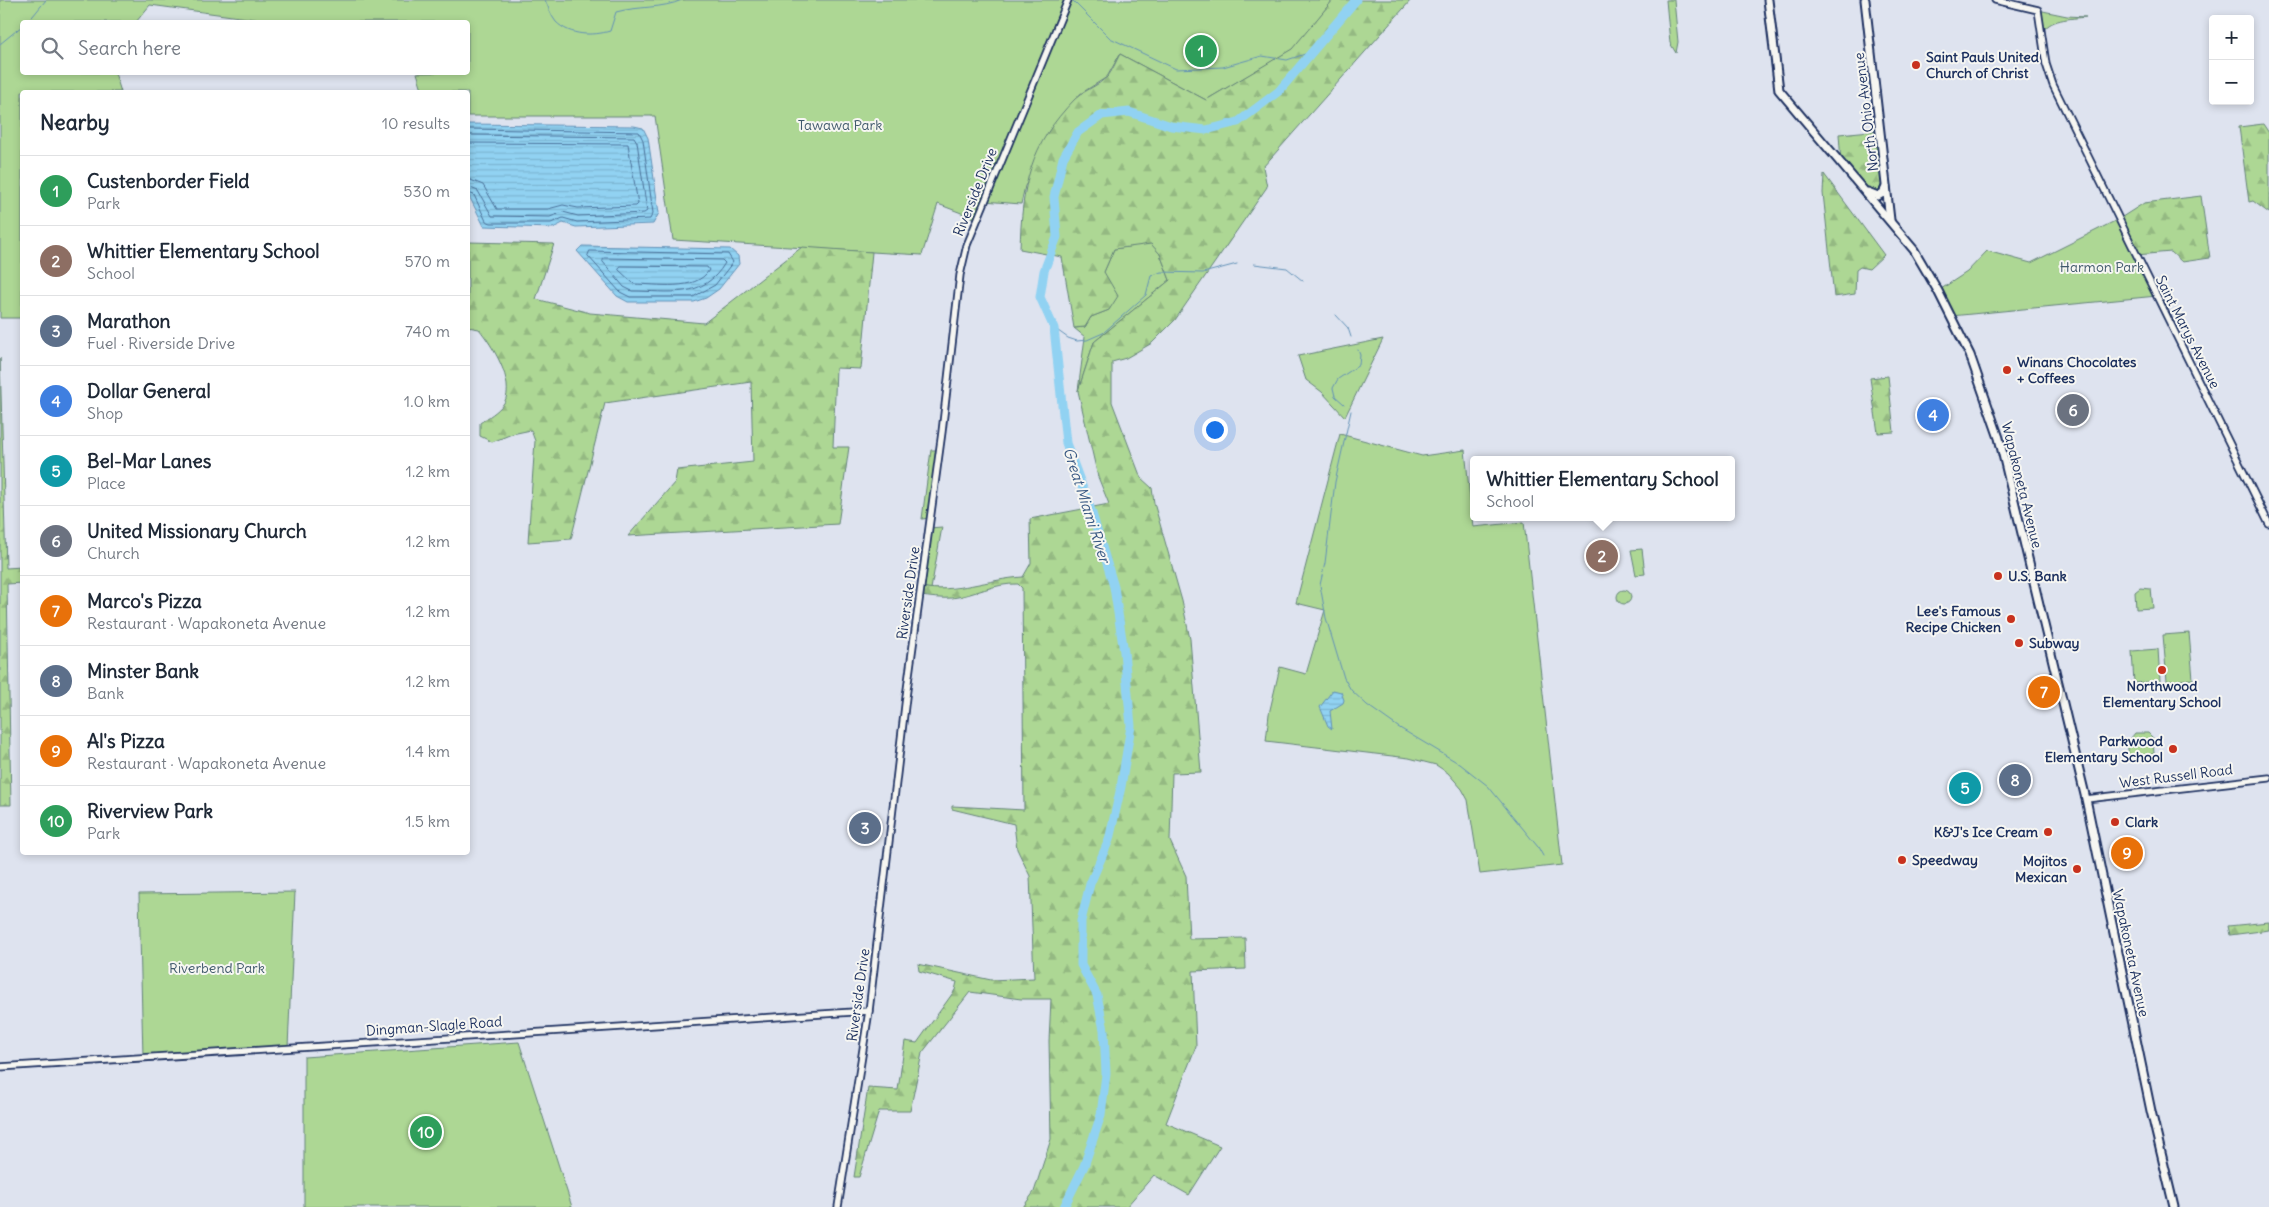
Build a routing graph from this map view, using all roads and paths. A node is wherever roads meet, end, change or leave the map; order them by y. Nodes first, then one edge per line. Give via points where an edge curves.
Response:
1 (1068, 0) edge
2 (1768, 0) edge
3 (1865, 0) edge
4 (1996, 0) edge
5 (1887, 184) junction
6 (1864, 188) junction
7 (1890, 221) junction
8 (2269, 524) edge
9 (2269, 778) edge
10 (2086, 799) junction
11 (869, 1011) junction
12 (0, 1067) edge
13 (838, 1207) edge
14 (2174, 1207) edge

1 - 11 main road, Riverside Drive via 967,245 960,275
2 - 6 main road, Wapakoneta Avenue via 1779,90
3 - 5 main road, North Ohio Avenue
4 - 8 main road, Saint Marys Avenue via 2038,10 2046,64 2053,85
5 - 6 main road via 1884,193 1878,196
5 - 7 main road, North Ohio Avenue
6 - 7 main road, Wapakoneta Avenue
7 - 10 main road, Wapakoneta Avenue via 1914,250 1938,291 1970,355 1985,396 2001,447
9 - 10 main road, West Russell Road
10 - 14 main road, Wapakoneta Avenue
11 - 12 main road, Dingman-Slagle Road
11 - 13 main road, Riverside Drive

